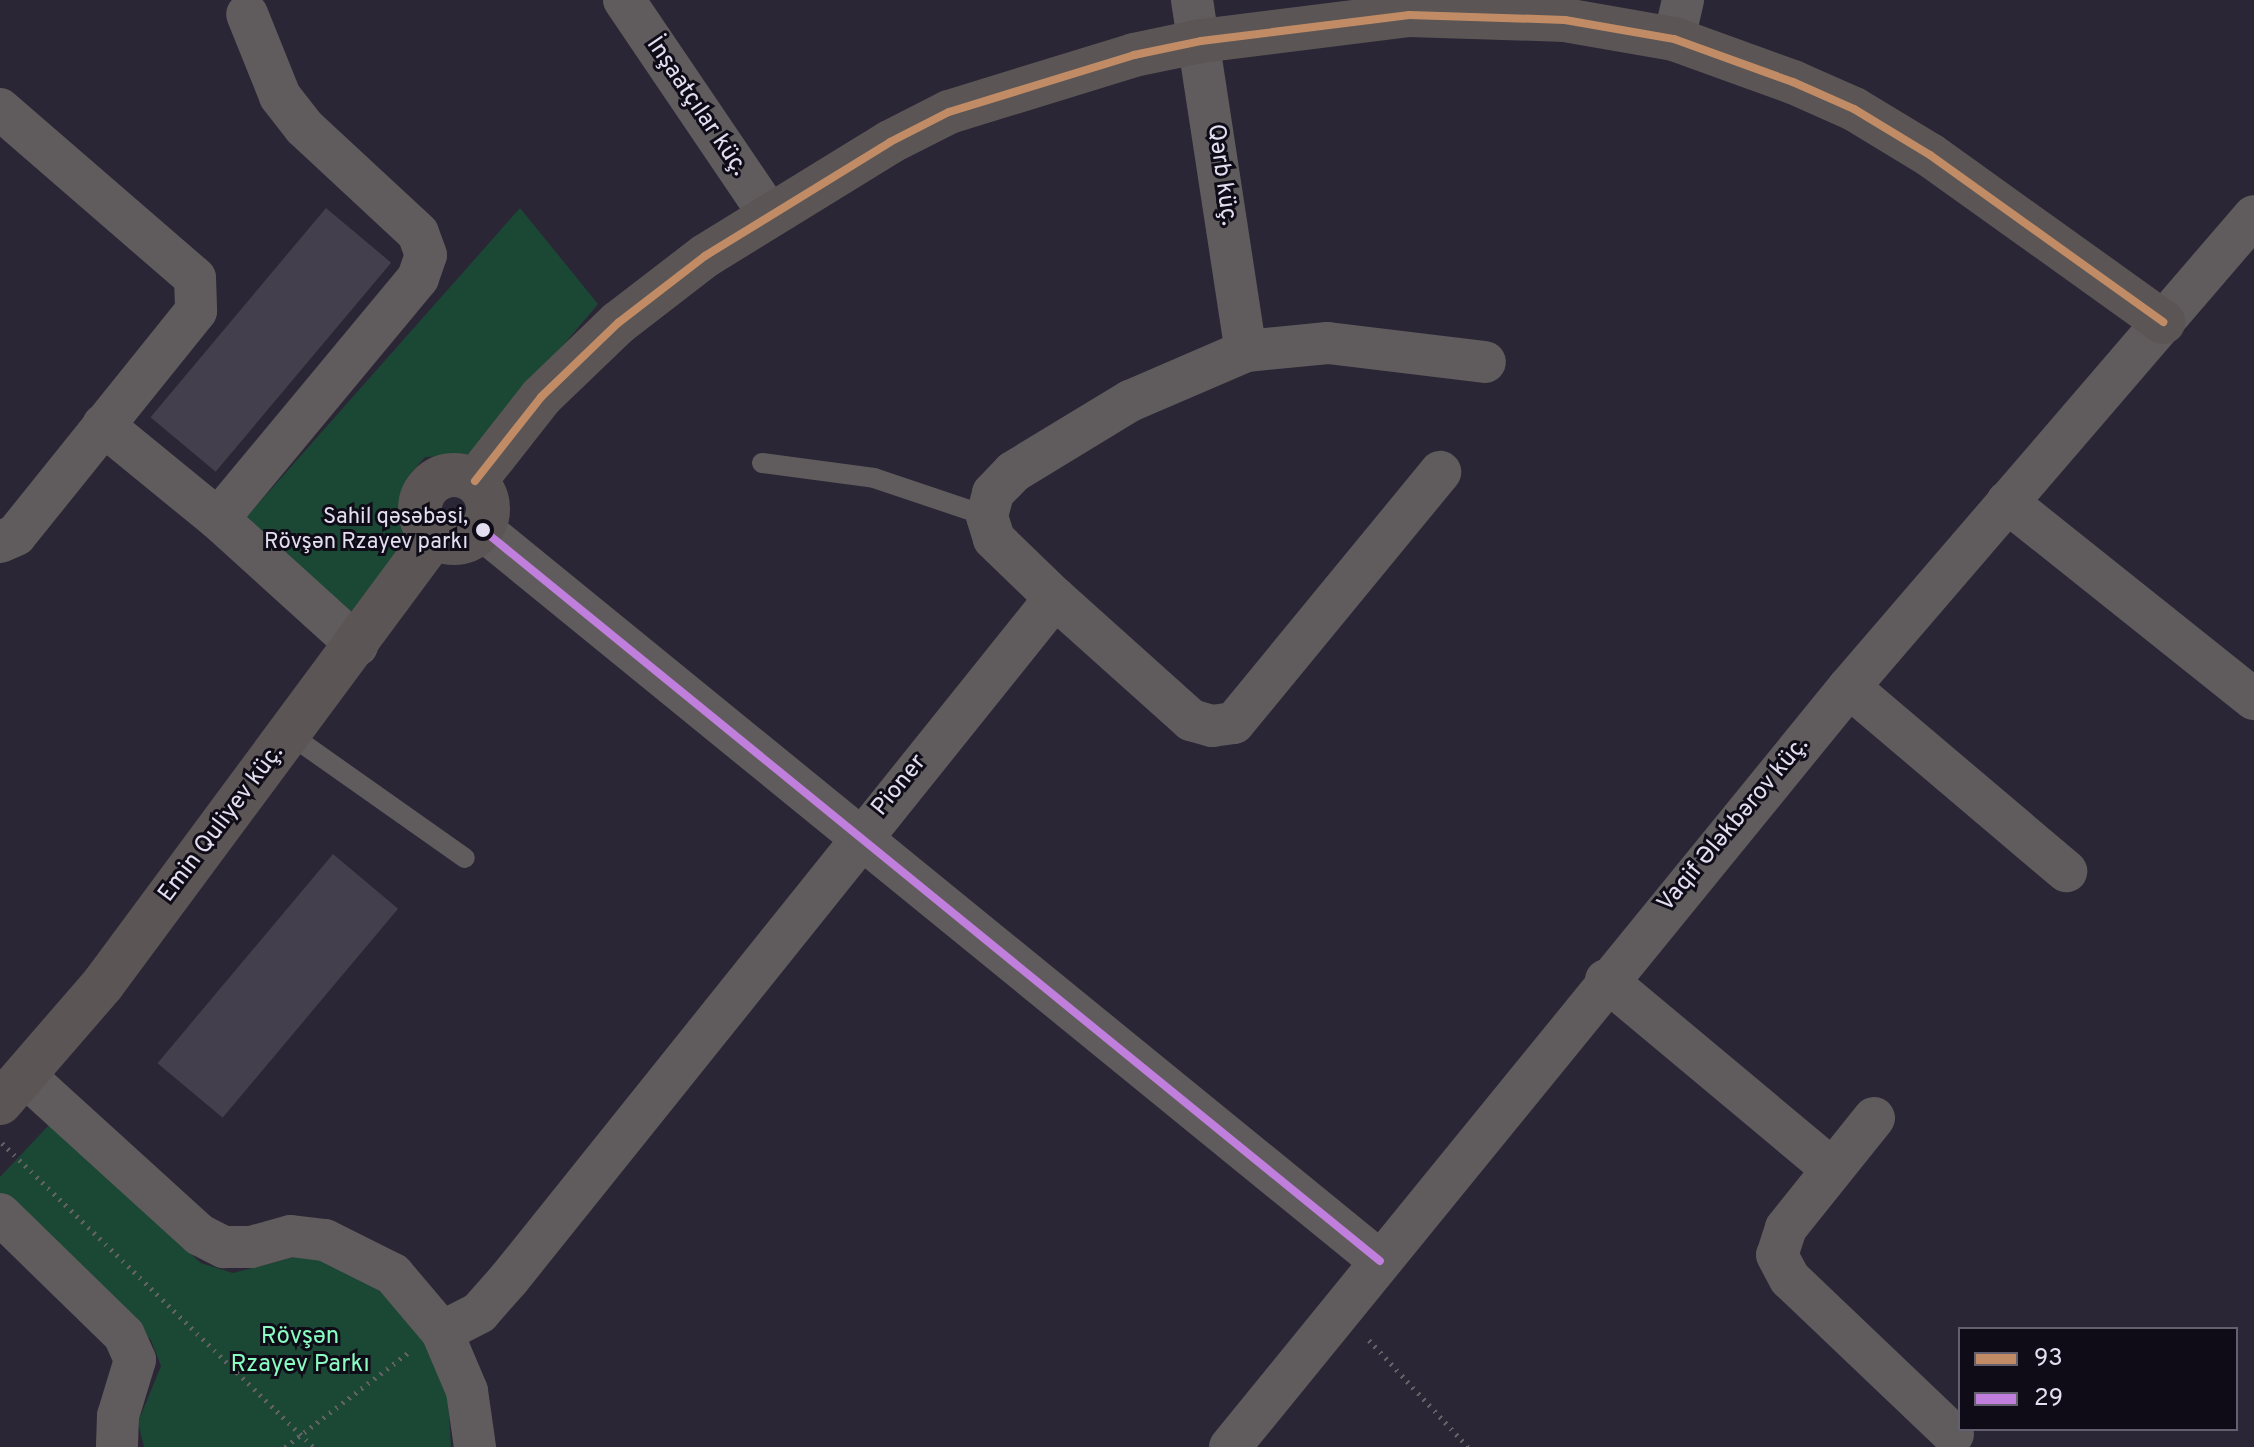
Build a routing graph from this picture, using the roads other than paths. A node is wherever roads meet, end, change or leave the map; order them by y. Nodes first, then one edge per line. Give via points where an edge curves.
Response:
1 (624, 0) edge
2 (247, 14) dead end
3 (1678, 19) edge
4 (1197, 21) edge
5 (0, 109) edge
6 (769, 214) junction
7 (2254, 216) edge
8 (2163, 322) junction
9 (1246, 351) junction
10 (1485, 362) dead end
11 (103, 425) junction
12 (762, 463) dead end
13 (1440, 472) dead end
14 (475, 481) junction
15 (2007, 502) junction
16 (987, 516) junction
17 (218, 519) junction
18 (483, 530) junction
19 (434, 537) junction
20 (0, 542) edge
21 (1055, 598) junction
22 (357, 645) junction
23 (1849, 687) junction
24 (2254, 699) edge
25 (289, 734) junction
26 (857, 839) junction
27 (465, 858) dead end
28 (2066, 871) dead end
29 (1606, 980) junction
30 (13, 1090) edge
31 (1874, 1118) dead end
32 (1832, 1169) junction
33 (0, 1214) edge
34 (1380, 1261) junction
35 (427, 1341) junction
36 (1953, 1434) dead end
37 (117, 1447) edge
38 (475, 1447) edge
39 (1230, 1447) edge

1 - 6 street, İnşaatçılar küç.
2 - 17 street via 280,96 304,127 418,233 426,255 418,278
3 - 4 street via 1409,15
3 - 8 street via 1854,109 1930,155
4 - 6 street via 949,112
4 - 9 street, Qərb küç.
5 - 11 street via 195,278 196,311
6 - 14 street via 705,256 579,357 516,425
7 - 8 street, Vaqif Ələkbərov küç.
8 - 15 street, Vaqif Ələkbərov küç.
9 - 10 street via 1328,343
9 - 16 street via 1130,401 1013,472 993,493
11 - 17 street
11 - 20 street via 16,535
12 - 16 lane via 874,478
13 - 21 street via 1234,723 1212,726 1191,720
14 - 18 street via 487,495 490,513
14 - 19 street via 459,474 440,477 426,488 419,505 422,523
15 - 23 street, Vaqif Ələkbərov küç.
15 - 24 street
16 - 21 street via 994,539
17 - 22 street
18 - 19 street via 469,541 451,544
18 - 26 street
19 - 22 street, Emin Quliyev küç.
21 - 26 street, Pioner
22 - 25 street, Emin Quliyev küç.
23 - 28 street
23 - 29 street, Vaqif Ələkbərov küç.
25 - 27 lane
25 - 30 street, Emin Quliyev küç. via 103,984
26 - 34 street
26 - 35 street, Pioner via 509,1279 479,1313
29 - 32 street
29 - 34 street, Vaqif Ələkbərov küç.
30 - 35 street via 200,1235 224,1247 251,1247 291,1236 325,1240 393,1274
31 - 32 street
32 - 36 street via 1786,1228 1777,1255 1790,1279
33 - 37 street via 124,1335 135,1360 118,1416
34 - 39 street, Vaqif Ələkbərov küç.
35 - 38 street via 467,1391

